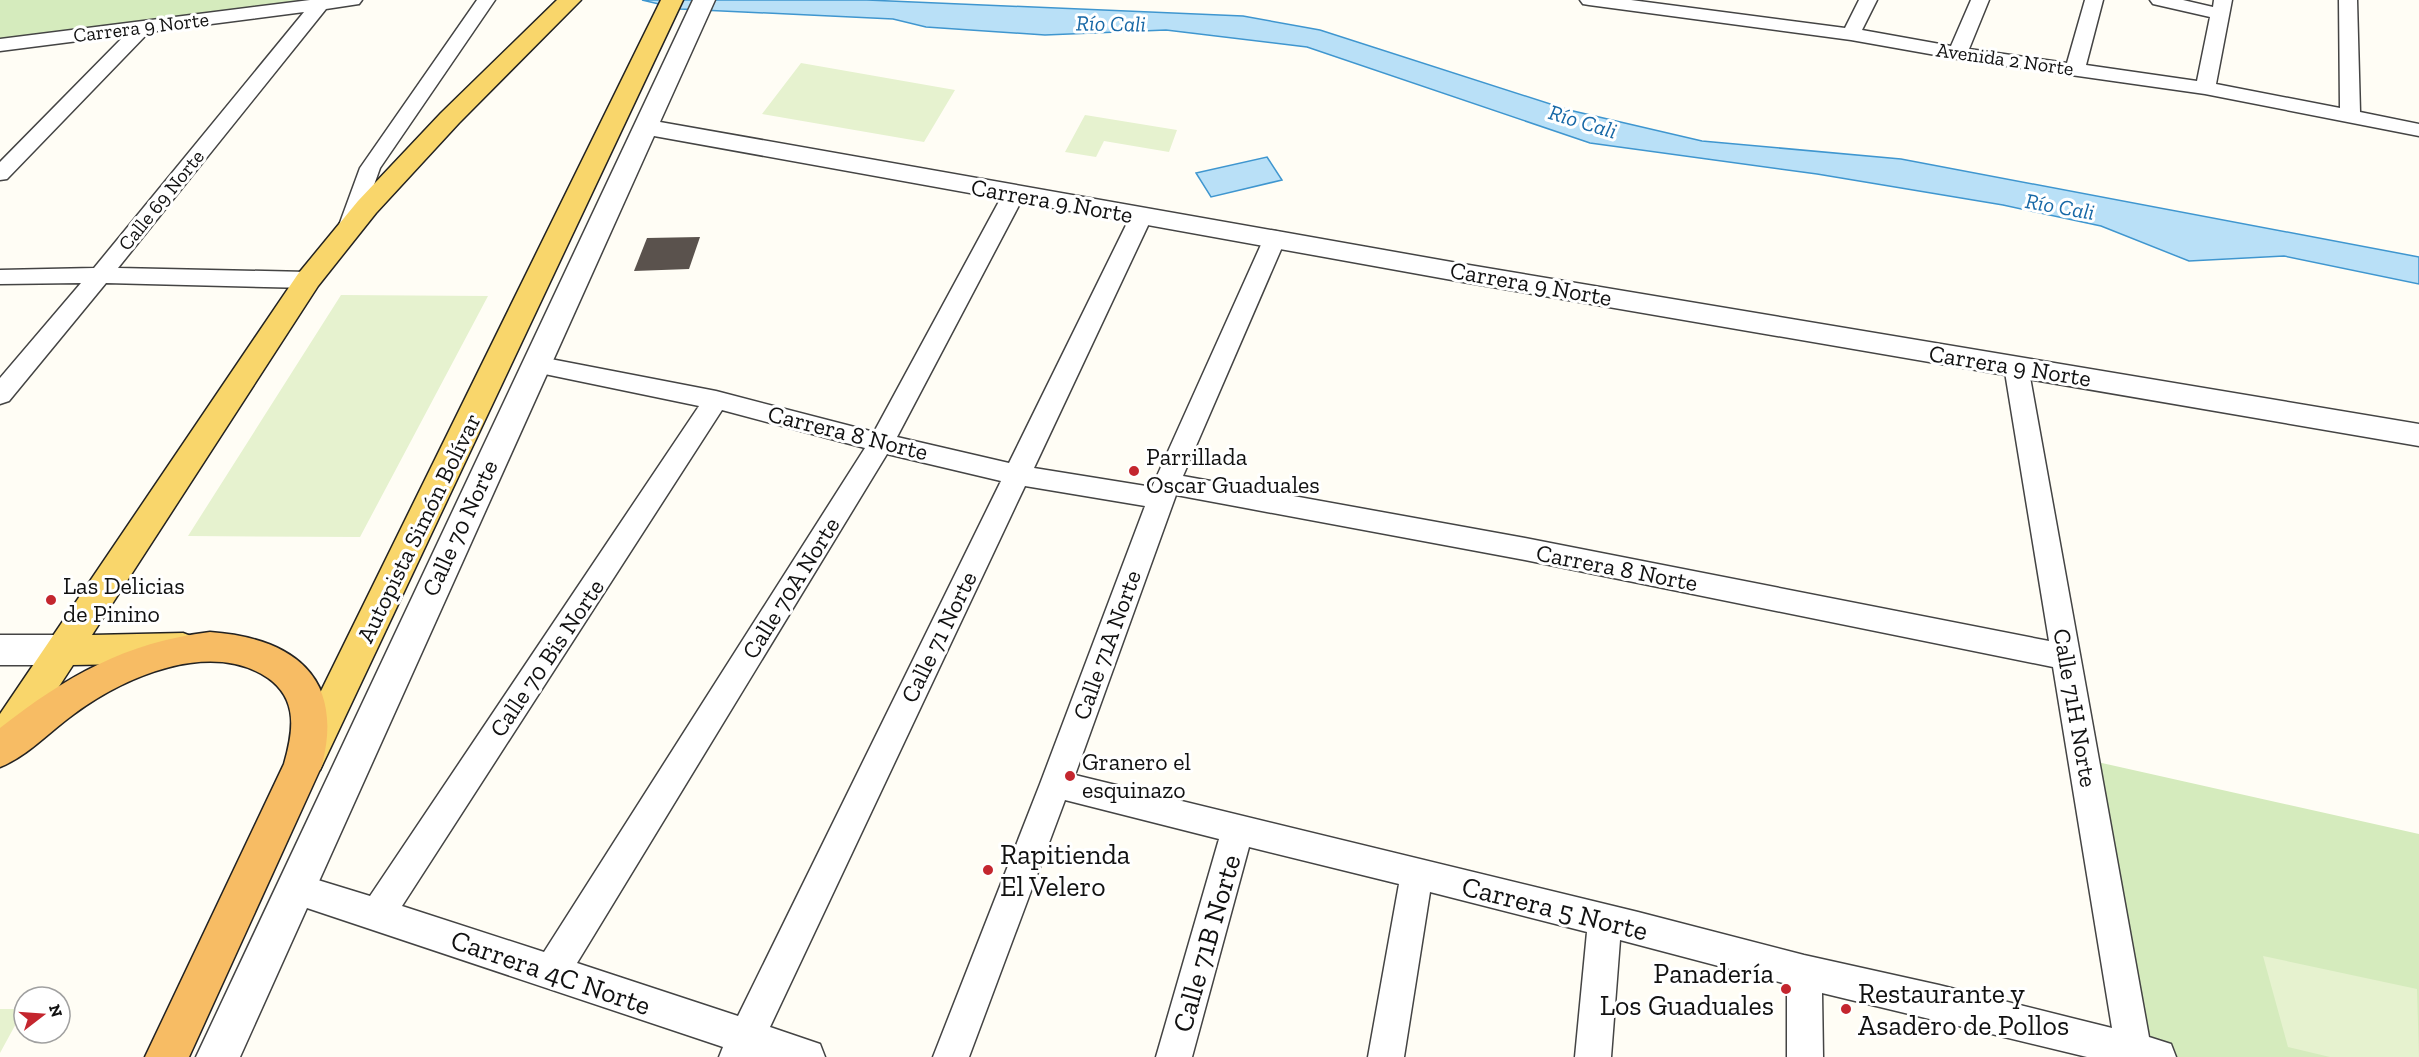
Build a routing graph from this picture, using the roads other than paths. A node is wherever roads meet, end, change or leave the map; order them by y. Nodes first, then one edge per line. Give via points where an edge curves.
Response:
1 (352, 0) edge
2 (486, 0) edge
3 (1589, 0) edge
4 (1752, 0) edge
5 (1868, 0) edge
6 (1980, 0) edge
7 (2094, 0) edge
8 (2159, 0) edge
9 (2348, 0) edge
10 (568, 1) edge
11 (1632, 3) edge
12 (320, 4) junction
13 (2222, 7) edge
14 (669, 9) edge
15 (699, 11) edge
16 (1741, 20) junction
17 (142, 28) junction
18 (1851, 34) junction
19 (0, 45) edge
20 (1958, 53) junction
21 (2075, 69) junction
22 (2205, 88) junction
23 (2350, 117) junction
24 (644, 127) junction
25 (2419, 130) edge
26 (0, 174) edge
27 (1014, 194) junction
28 (1141, 217) junction
29 (349, 228) junction
30 (1275, 238) junction
31 (100, 275) junction
32 (0, 277) edge
33 (308, 280) junction
34 (535, 364) junction
35 (2016, 366) junction
36 (0, 395) edge
37 (716, 400) junction
38 (2419, 435) edge
39 (881, 443) junction
40 (1017, 475) junction
41 (1164, 491) junction
42 (205, 647) junction
43 (0, 650) edge
44 (64, 650) junction
45 (2066, 657) junction
46 (0, 745) edge
47 (0, 750) edge
48 (303, 765) junction
49 (1056, 784) junction
50 (1238, 829) junction
51 (1418, 874) junction
52 (295, 889) junction
53 (376, 916) junction
54 (1605, 920) junction
55 (1804, 972) junction
56 (551, 973) junction
57 (742, 1047) edge
58 (2146, 1054) edge
59 (167, 1057) edge
60 (218, 1057) edge
61 (807, 1057) edge
62 (951, 1057) edge
63 (1174, 1057) edge
64 (1386, 1057) edge
65 (1593, 1057) edge
66 (1805, 1057) edge

1 - 12 street, Carrera 9 Norte
2 - 29 street via 370,168
3 - 11 street, Avenida 2 Norte
4 - 16 street
5 - 18 street
6 - 20 street
7 - 21 street
8 - 13 street
9 - 23 street
10 - 29 main road via 450,118
11 - 16 street, Avenida 2 Norte
12 - 17 street, Carrera 9 Norte
12 - 31 street, Calle 69 Norte
13 - 22 street
14 - 48 main road, Autopista Simón Bolívar
15 - 24 street, Calle 70 Norte
16 - 18 street, Avenida 2 Norte
17 - 19 street, Carrera 9 Norte
17 - 26 street
18 - 20 street, Avenida 2 Norte
20 - 21 street, Avenida 2 Norte
21 - 22 street, Avenida 2 Norte
22 - 23 street, Avenida 2 Norte
23 - 25 street, Avenida 2 Norte
24 - 27 street, Carrera 9 Norte
24 - 34 street, Calle 70 Norte
27 - 28 street, Carrera 9 Norte
27 - 39 street, Calle 70A Norte
28 - 30 street, Carrera 9 Norte
28 - 40 street, Calle 71 Norte
29 - 33 main road
30 - 35 street, Carrera 9 Norte
30 - 41 street, Calle 71A Norte
31 - 32 street
31 - 33 street
31 - 36 street, Calle 69 Norte
33 - 44 main road
34 - 37 street, Carrera 8 Norte
34 - 52 street, Calle 70 Norte
35 - 38 street, Carrera 9 Norte
35 - 45 street, Calle 71H Norte
37 - 39 street, Carrera 8 Norte
37 - 53 street, Calle 70 Bis Norte
39 - 40 street, Carrera 8 Norte
39 - 56 street, Calle 70A Norte
40 - 41 street, Carrera 8 Norte
40 - 57 street, Calle 71 Norte
41 - 45 street, Carrera 8 Norte via 1532,551
41 - 49 street, Calle 71A Norte
42 - 44 main road
42 - 47 highway via 153,658 100,680 48,712
42 - 48 highway via 257,653 293,677 309,701 311,730
43 - 44 street
44 - 46 main road
45 - 58 street, Calle 71H Norte
48 - 59 highway, Autopista Simón Bolívar
49 - 50 street, Carrera 5 Norte
49 - 62 street, Calle 71A Norte
50 - 51 street, Carrera 5 Norte
50 - 63 street, Calle 71B Norte
51 - 54 street, Carrera 5 Norte
51 - 64 street
52 - 53 street, Carrera 4C Norte
52 - 60 street, Calle 70 Norte
53 - 56 street, Carrera 4C Norte
54 - 55 street, Carrera 5 Norte
54 - 65 street
55 - 58 street, Carrera 5 Norte
55 - 66 street
56 - 57 street, Carrera 4C Norte
57 - 61 street, Carrera 4C Norte

